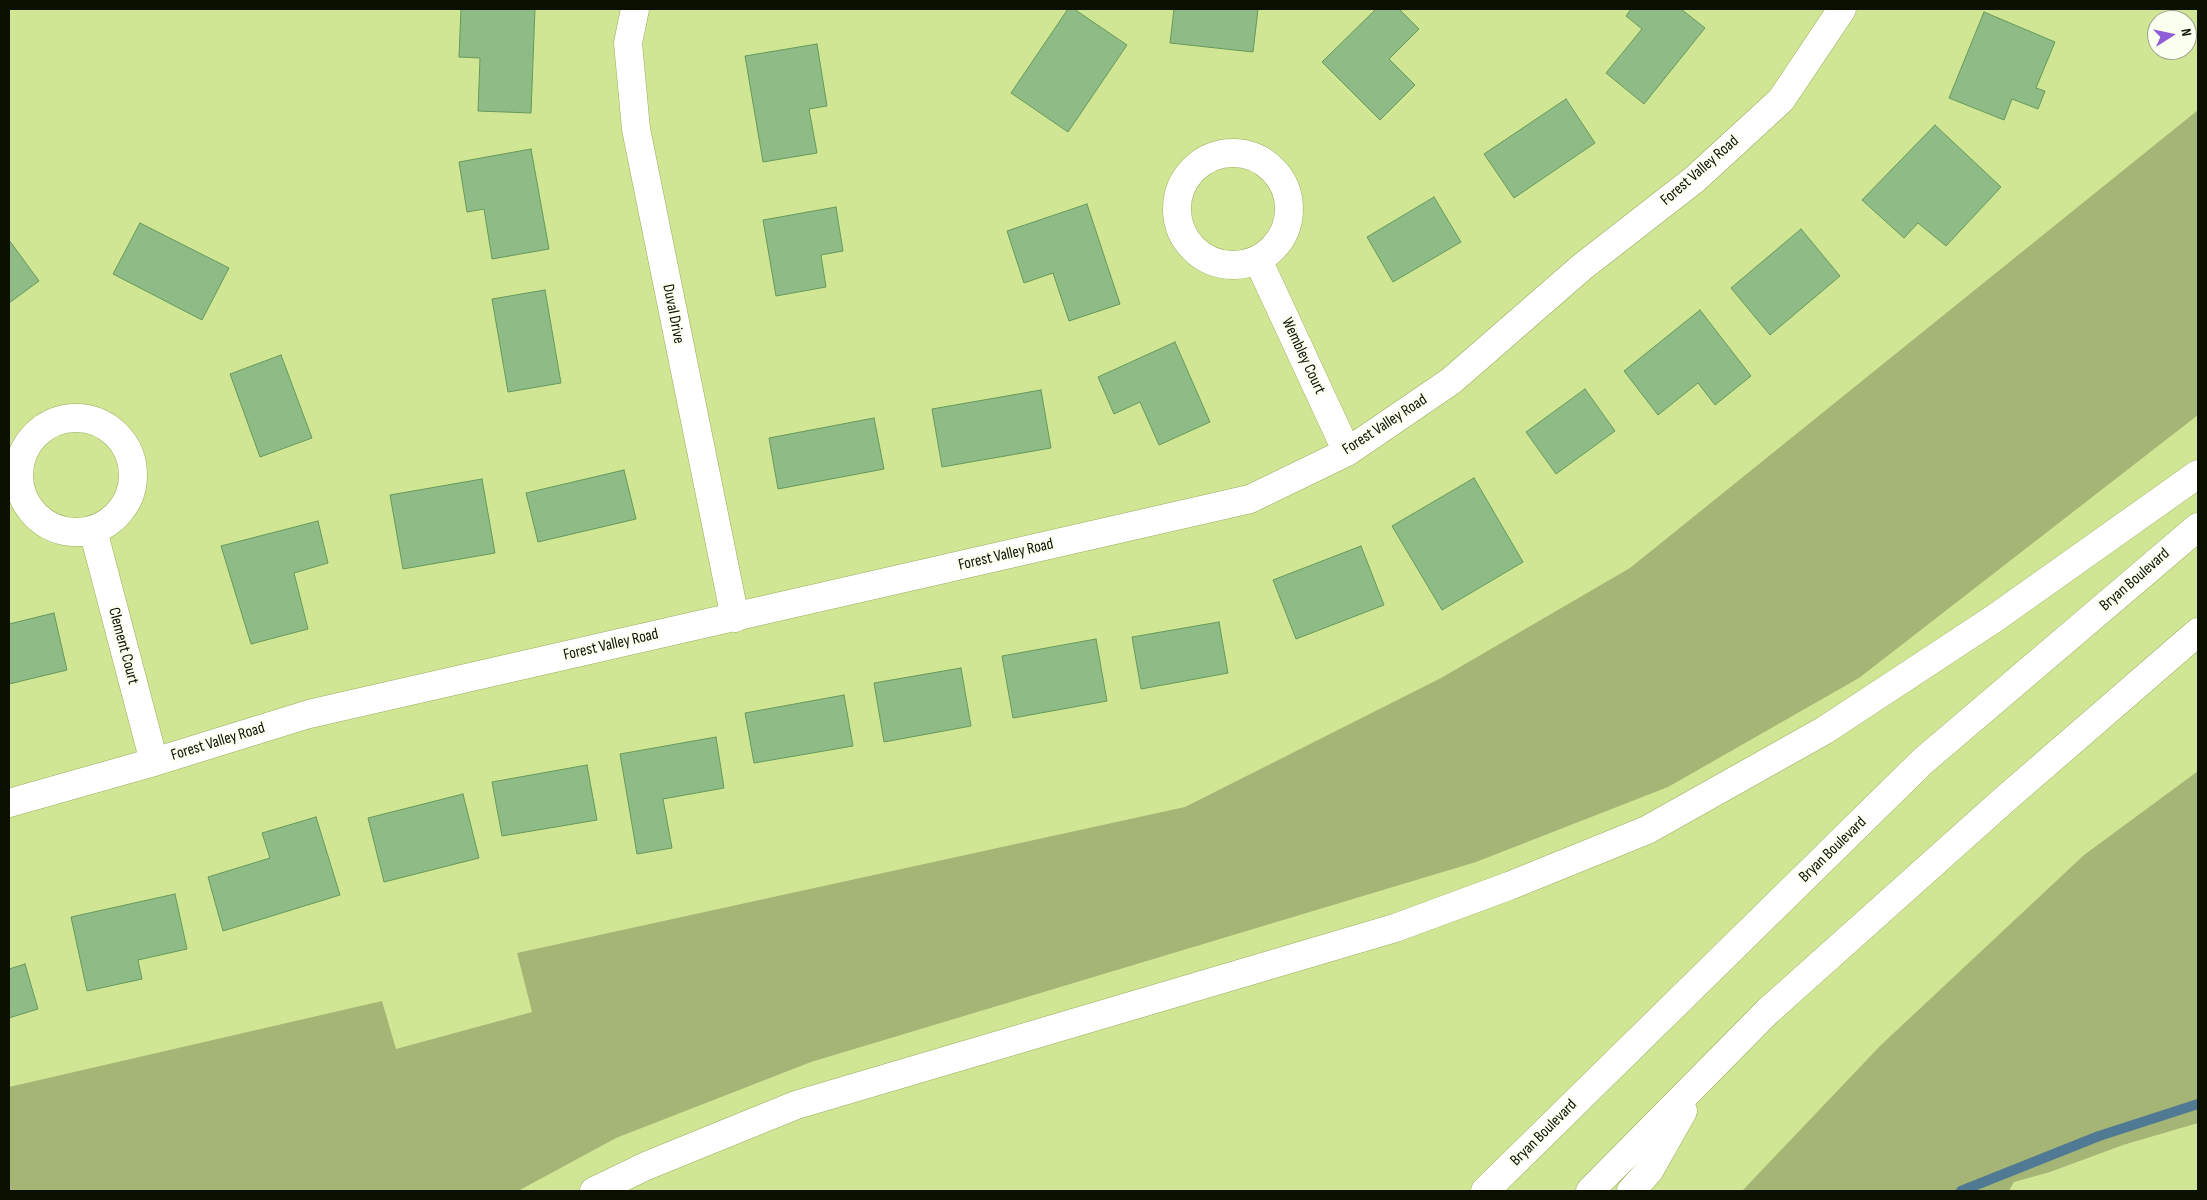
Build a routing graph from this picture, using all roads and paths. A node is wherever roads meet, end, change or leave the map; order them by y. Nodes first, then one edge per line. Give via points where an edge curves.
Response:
1 (635, 9) edge
2 (1842, 9) edge
3 (1258, 260) junction
4 (1347, 452) junction
5 (2198, 474) edge
6 (2198, 527) edge
7 (93, 530) junction
8 (735, 618) junction
9 (2198, 632) edge
10 (154, 762) junction
11 (9, 802) edge
12 (1702, 1078) junction
13 (594, 1191) edge
14 (1485, 1191) edge
15 (1590, 1191) edge
16 (1631, 1191) edge

1 - 8 main road, Duval Drive via 628,43 636,129
2 - 4 main road, Forest Valley Road via 1781,100 1695,179 1582,267 1451,381
3 - 3 main road via 1275,248 1286,230 1290,208 1286,188 1275,170 1258,157 1238,152 1216,154 1193,169 1184,180 1177,199 1178,220 1185,239 1199,255 1218,264 1238,266
3 - 4 main road, Wembley Court
4 - 8 main road, Forest Valley Road via 1250,499
5 - 13 main road via 1995,618 1825,730 1646,830 1395,928 796,1105 646,1166
6 - 14 main road, Bryan Boulevard via 1923,761
7 - 7 main road via 110,521 124,507 132,489 134,470 123,442 101,422 82,417 63,418 44,426 29,440 20,459 18,479 23,499 35,516 52,528 72,532
7 - 10 main road, Clement Court
8 - 10 main road, Forest Valley Road via 309,714
9 - 12 main road via 1775,1004
10 - 11 main road, Forest Valley Road
12 - 15 main road
12 - 16 main road via 1649,1170

